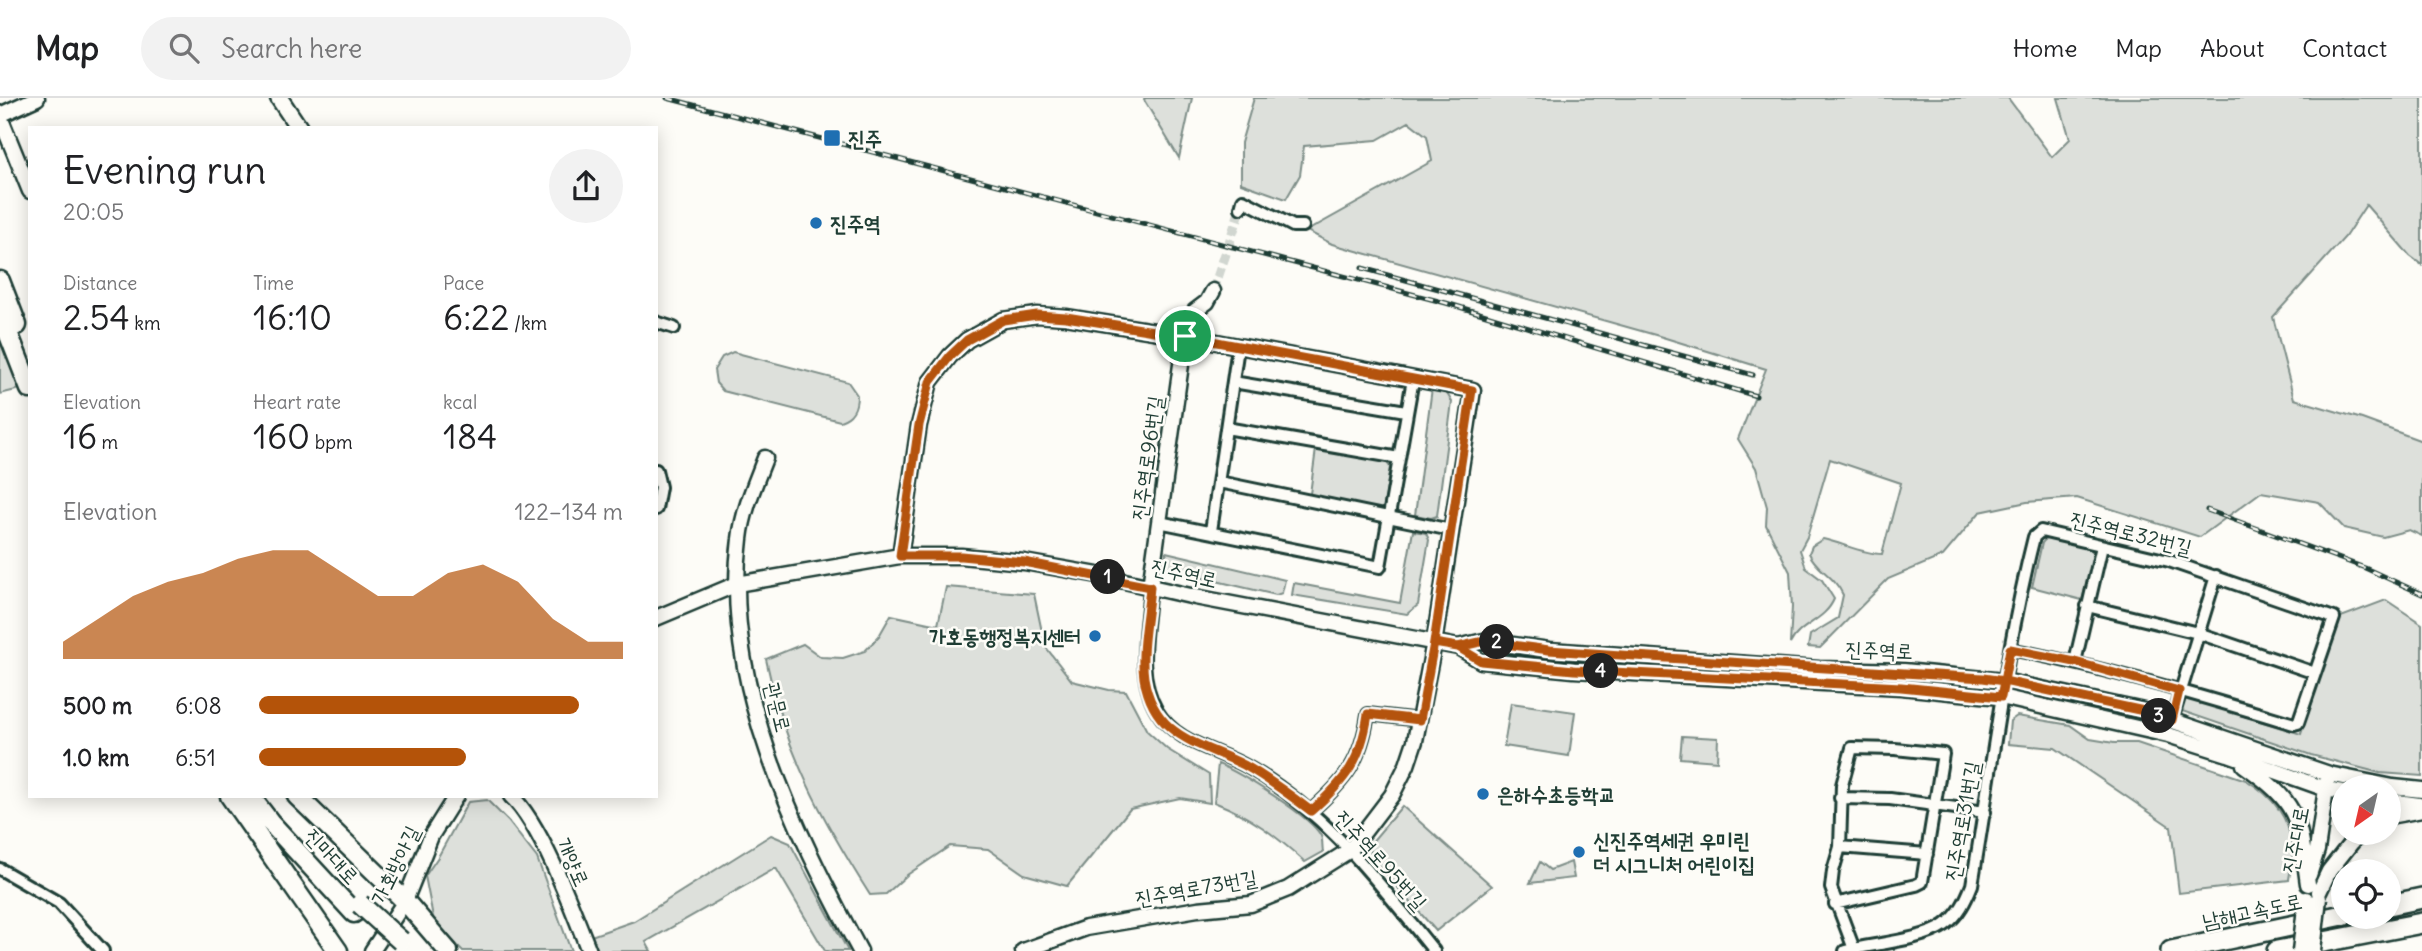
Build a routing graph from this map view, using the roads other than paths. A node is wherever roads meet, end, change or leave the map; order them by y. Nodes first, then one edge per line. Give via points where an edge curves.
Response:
1 (37, 98) edge
2 (279, 98) edge
3 (0, 116) edge
4 (298, 126) edge
5 (28, 186) edge
6 (1241, 208) dead end
7 (1303, 226) dead end
8 (0, 281) edge
9 (1213, 291) tunnel mouth
10 (0, 312) edge
11 (658, 324) edge
12 (674, 328) dead end
13 (1185, 336) junction
14 (1238, 346) junction
15 (28, 353) edge
16 (1413, 379) junction
17 (1233, 382) junction
18 (28, 384) edge
19 (1406, 411) junction
20 (1226, 429) junction
21 (765, 458) dead end
22 (1399, 458) junction
23 (658, 478) edge
24 (1219, 482) junction
25 (658, 498) edge
26 (1389, 517) junction
27 (1159, 522) junction
28 (1451, 530) junction
29 (1211, 531) junction
30 (2102, 546) junction
31 (900, 556) junction
32 (2216, 576) junction
33 (737, 584) junction
34 (1150, 587) junction
35 (2087, 606) junction
36 (658, 617) edge
37 (2198, 633) junction
38 (1434, 643) junction
39 (1458, 647) junction
40 (2010, 649) junction
41 (2075, 662) junction
42 (2315, 673) junction
43 (2004, 681) junction
44 (2179, 691) junction
45 (2001, 697) junction
46 (1420, 720) junction
47 (2172, 720) junction
48 (2228, 754) junction
49 (2329, 774) junction
50 (2326, 789) junction
51 (2331, 790) edge
52 (2422, 790) edge
53 (231, 798) edge
54 (252, 798) edge
55 (266, 798) edge
56 (299, 798) edge
57 (455, 798) edge
58 (513, 798) edge
59 (1840, 798) junction
60 (2401, 803) edge
61 (1935, 804) junction
62 (2422, 805) edge
63 (2422, 810) edge
64 (1311, 811) junction
65 (1985, 812) junction
66 (2401, 814) edge
67 (2350, 845) edge
68 (1840, 847) junction
69 (1350, 850) junction
70 (1927, 853) junction
71 (0, 869) edge
72 (2313, 893) junction
73 (2422, 898) edge
74 (405, 901) junction
75 (2401, 902) edge
76 (1835, 904) junction
77 (357, 909) junction
78 (2331, 918) edge
79 (2422, 923) edge
80 (402, 948) edge
81 (336, 950) edge
82 (1849, 950) edge
83 (103, 951) edge
84 (372, 951) edge
85 (448, 951) edge
86 (589, 951) edge
87 (860, 951) edge
88 (1023, 951) edge
89 (1434, 951) edge
90 (2171, 951) edge
91 (2277, 951) edge
92 (2301, 951) edge
93 (2313, 951) edge

1 - 3 street
2 - 4 main road
3 - 5 street
6 - 7 street via 1243,201 1293,226
8 - 15 highway
9 - 13 street via 1195,311
10 - 18 highway
11 - 12 street
13 - 14 street
13 - 27 street, 진주역로96번길
13 - 31 street via 1037,315 1003,320 967,340 930,382 919,425
14 - 16 street
14 - 17 street
16 - 19 street
16 - 28 street, 진주역로73번길 via 1472,390
17 - 19 street
17 - 20 street
19 - 22 street
20 - 22 street
20 - 24 street
21 - 33 street, 관문로 via 744,514
22 - 26 street
23 - 25 street
24 - 26 street
24 - 29 street
26 - 28 street
26 - 29 street via 1380,567
27 - 29 street
27 - 34 street, 진주역로96번길
28 - 38 street, 진주역로73번길
30 - 32 street, 진주역로32번길
30 - 35 street
30 - 40 street, 진주역로32번길 via 2040,531 2034,537
31 - 33 street, 진주역로
31 - 34 street, 진주역로 via 1024,562
32 - 37 street
32 - 42 street, 진주역로32번길 via 2334,618
33 - 36 street, 진주역로
33 - 87 street, 관문로 via 742,646 770,758 817,869
34 - 38 street, 진주역로
34 - 64 street, 진주역로95번길 via 1144,678 1168,727 1246,766
35 - 37 street
35 - 41 street
37 - 42 street
37 - 44 street
38 - 39 street, 진주역로
38 - 46 street, 진주역로73번길
39 - 43 street, 진주역로 via 1484,641 1549,650
39 - 45 street, 진주역로 via 1481,661 1574,670 1901,687
40 - 41 street
40 - 43 street, 진주역로32번길
41 - 44 street
42 - 44 street via 2294,724
43 - 45 street, 진주역로32번길
43 - 47 street, 진주역로
44 - 47 street
45 - 48 street, 진주역로 via 2139,727
45 - 65 street, 진주역로31번길
46 - 64 street via 1368,714 1364,741 1353,765 1336,789
46 - 69 street, 진주역로73번길 via 1407,765 1392,795
47 - 49 street, 진주역로
48 - 50 street, 진주역로
48 - 72 street via 2273,785 2288,803 2299,824
49 - 50 street, 진주대로
49 - 52 street
50 - 51 street, 진주대로
50 - 72 street, 진주대로
53 - 81 highway
54 - 77 highway, 진마대로 via 286,840
55 - 77 highway, 진마대로
56 - 74 highway
57 - 74 street, 가호방아길 via 431,836
58 - 86 street, 개양로 via 548,854
59 - 61 street
59 - 61 street via 1852,748 1895,749 1943,754
59 - 68 street
60 - 62 street
61 - 65 street
61 - 70 street
63 - 66 street
64 - 69 street, 진주역로95번길
65 - 82 street, 진주역로31번길 via 1972,885 1963,907 1945,925 1923,934
67 - 72 street
68 - 70 street
68 - 76 street via 1831,888
69 - 88 street, 진주역로73번길 via 1288,889 1251,904 1086,928
69 - 89 street, 진주역로95번길
70 - 76 street via 1922,882
71 - 83 street via 60,903
72 - 92 street, bridge
72 - 93 street, 진주대로, bridge
73 - 75 highway
74 - 84 street, 가호방아길
74 - 85 highway
76 - 82 street
77 - 80 highway
78 - 90 highway, 남해고속도로
79 - 91 highway

